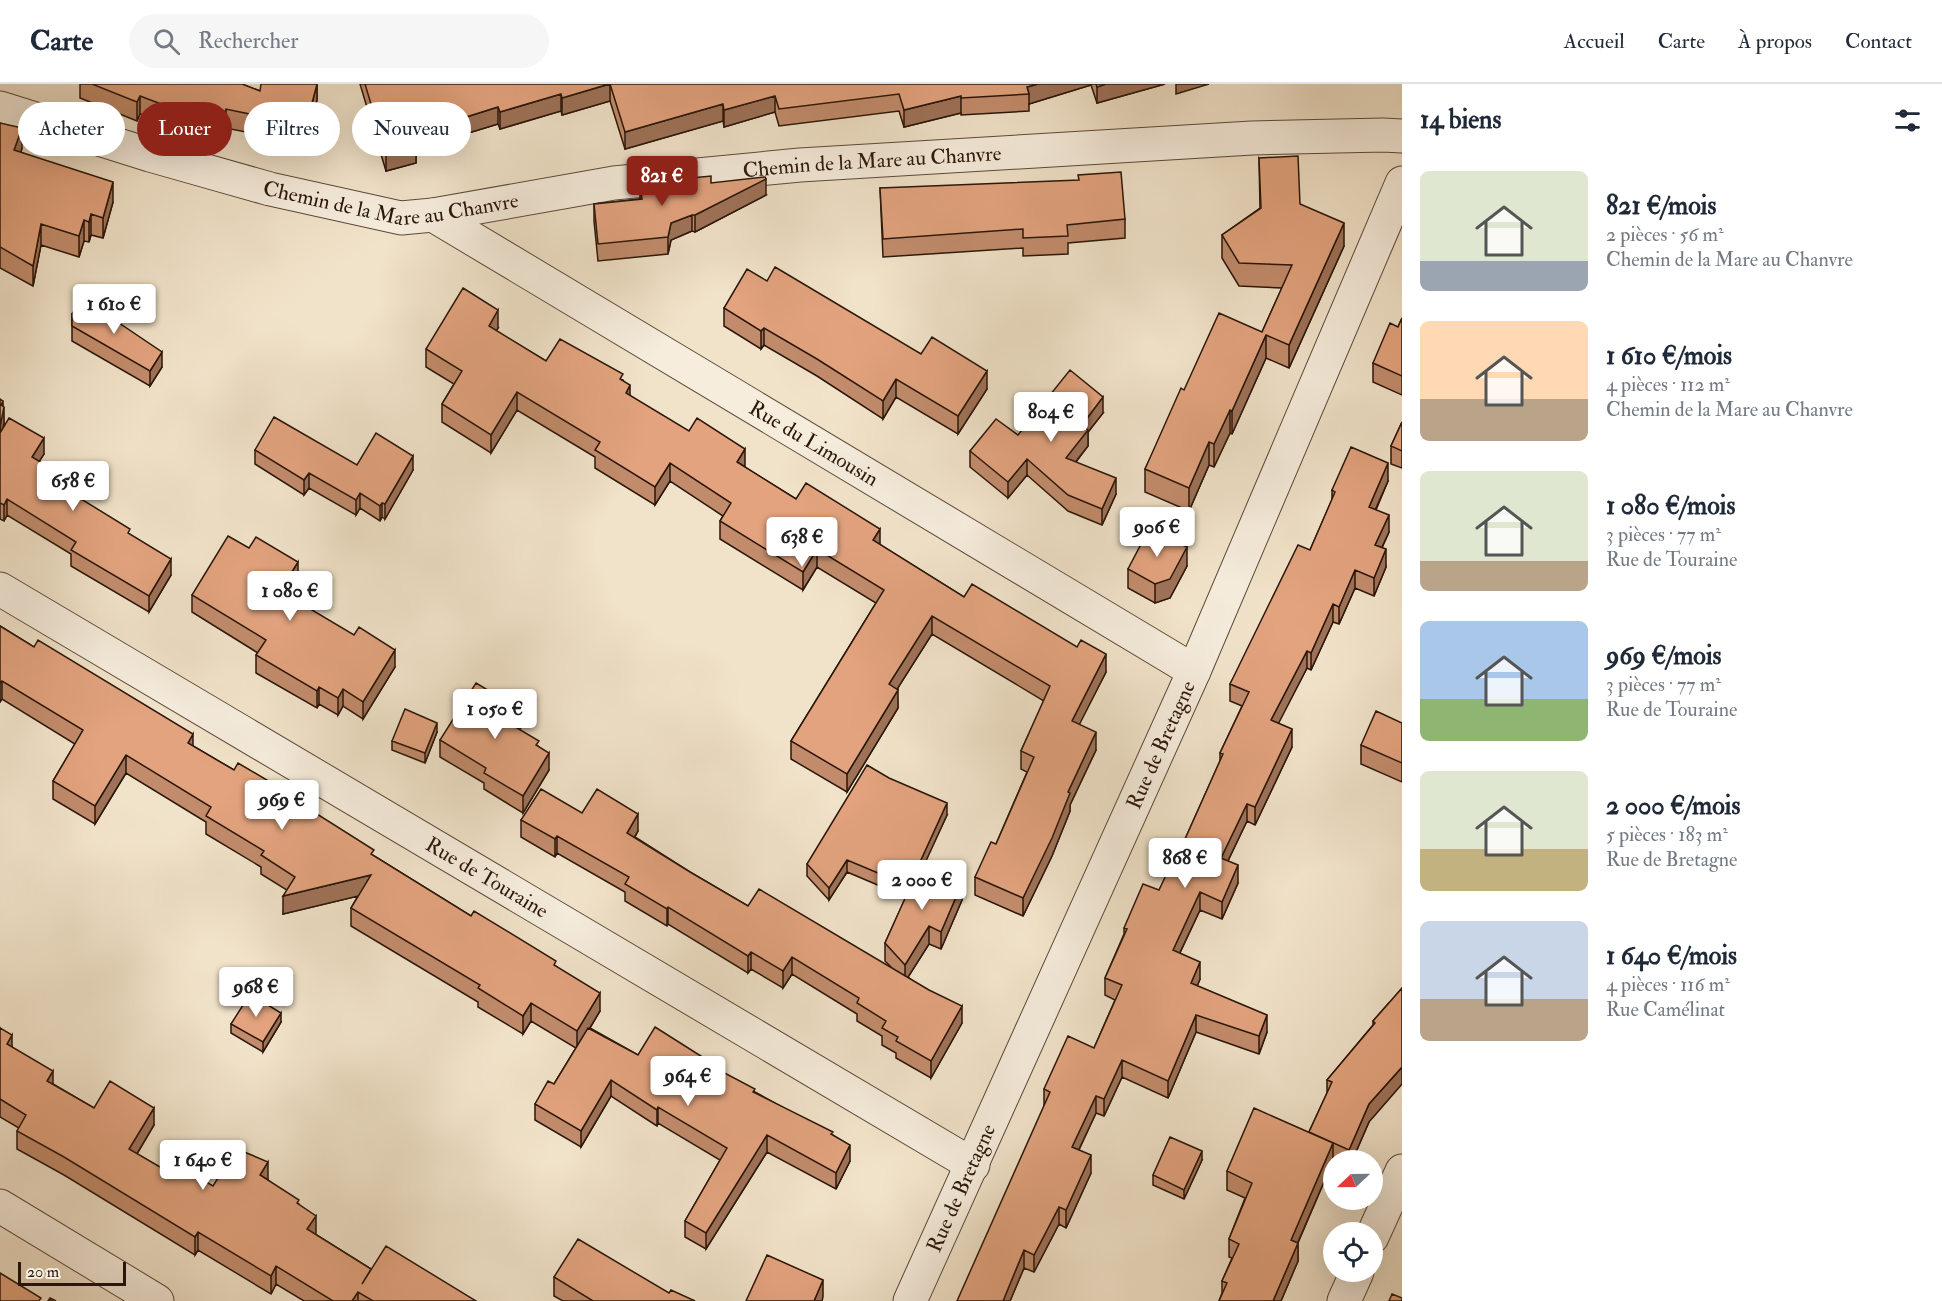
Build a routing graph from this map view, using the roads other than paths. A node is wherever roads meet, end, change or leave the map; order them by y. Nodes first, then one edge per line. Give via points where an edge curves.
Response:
1 (0, 108) edge
2 (1402, 136) edge
3 (1402, 183) edge
4 (433, 214) junction
5 (0, 589) edge
6 (1194, 671) junction
7 (973, 1165) junction
8 (1402, 1171) edge
9 (0, 1206) edge
10 (1379, 1222) edge
11 (1353, 1282) edge
12 (157, 1301) edge
13 (910, 1301) edge
14 (1344, 1301) edge

1 - 4 street, Chemin de la Mare au Chanvre via 270,189 401,218
2 - 4 street, Chemin de la Mare au Chanvre via 1252,138 800,165 614,183
3 - 6 street, Rue de Bretagne
4 - 6 street, Rue du Limousin
5 - 7 street, Rue de Touraine
6 - 7 street, Rue de Bretagne
7 - 13 street, Rue de Bretagne
8 - 10 street
9 - 12 street
11 - 14 street

